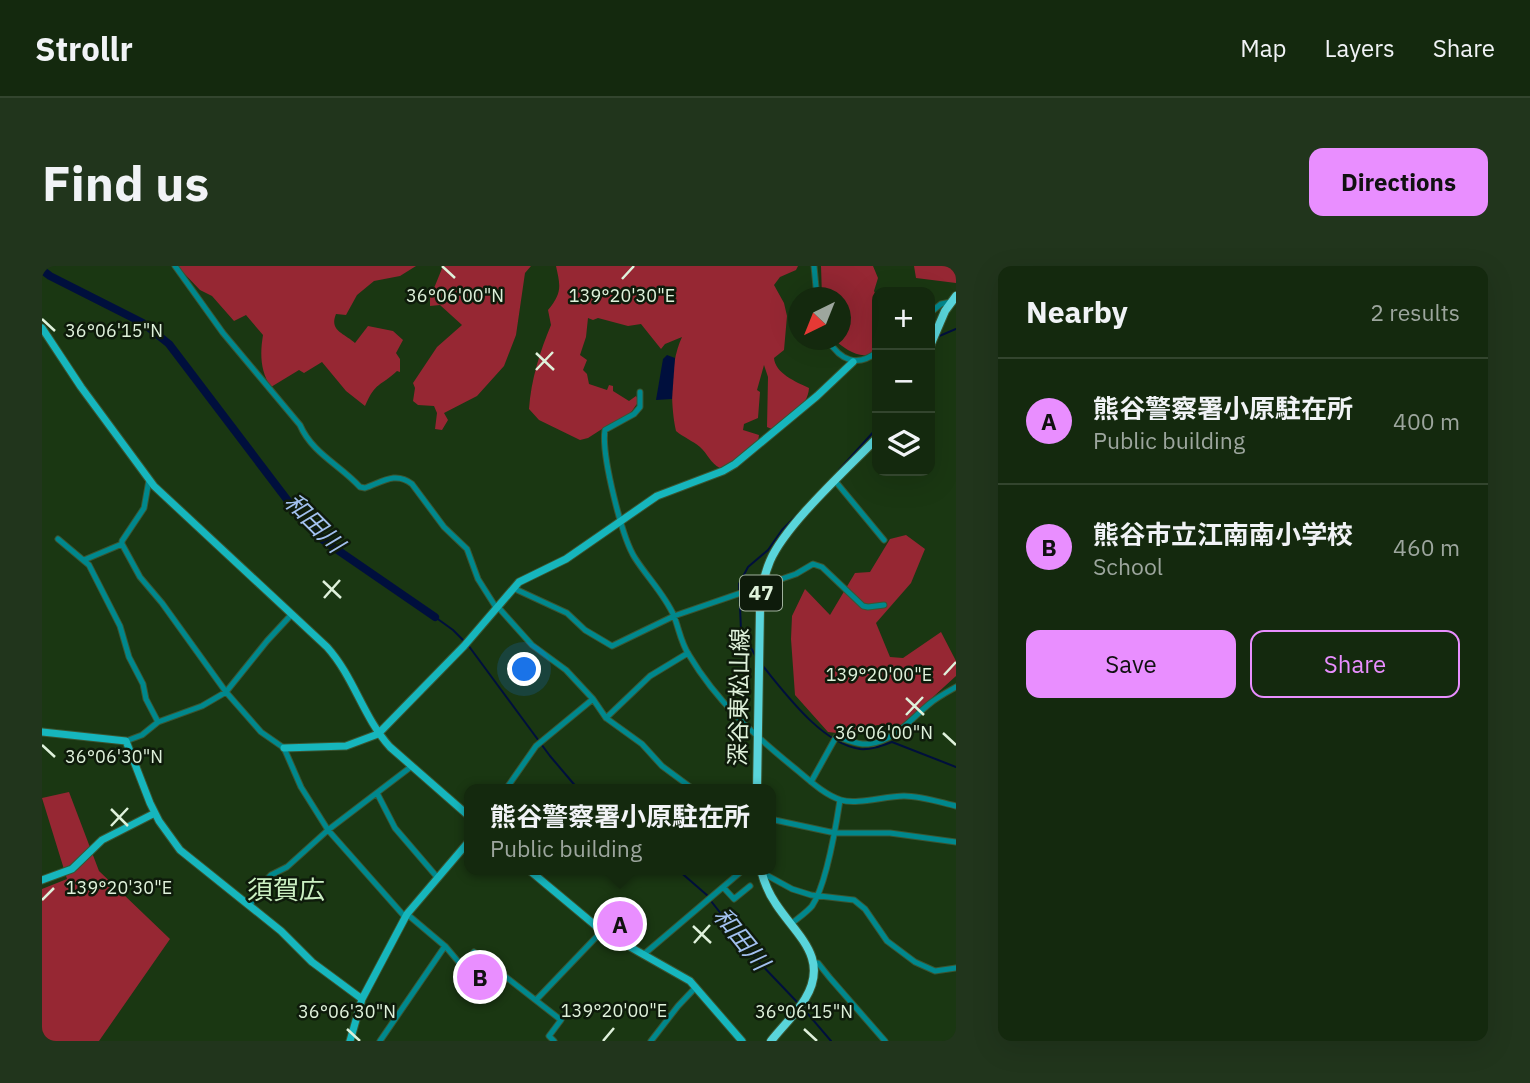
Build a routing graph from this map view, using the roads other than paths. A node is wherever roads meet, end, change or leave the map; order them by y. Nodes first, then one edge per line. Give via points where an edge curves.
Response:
1 (175, 266) edge
2 (814, 266) edge
3 (816, 287) edge
4 (954, 299) edge
5 (935, 309) edge
6 (42, 328) edge
7 (935, 336) edge
8 (835, 350) edge
9 (872, 355) edge
10 (853, 362) junction
11 (640, 392) dead end
12 (872, 443) edge
13 (149, 480) junction
14 (836, 482) junction
15 (621, 520) junction
16 (58, 539) dead end
17 (884, 540) dead end
18 (122, 544) junction
19 (84, 560) junction
20 (762, 586) junction
21 (513, 588) junction
22 (884, 605) dead end
23 (498, 608) junction
24 (292, 614) junction
25 (674, 616) junction
26 (688, 653) junction
27 (956, 687) edge
28 (226, 692) junction
29 (593, 699) junction
30 (606, 718) junction
31 (158, 722) junction
32 (42, 732) edge
33 (378, 733) junction
34 (758, 738) junction
35 (126, 741) junction
36 (284, 748) junction
37 (412, 766) junction
38 (811, 782) junction
39 (510, 784) edge
40 (686, 784) edge
41 (757, 784) edge
42 (377, 793) junction
43 (840, 800) junction
44 (956, 806) edge
45 (464, 812) edge
46 (155, 813) junction
47 (776, 820) edge
48 (328, 830) junction
49 (835, 833) junction
50 (956, 842) edge
51 (464, 847) edge
52 (535, 875) edge
53 (737, 875) edge
54 (763, 875) edge
55 (768, 875) edge
56 (437, 877) junction
57 (42, 880) edge
58 (750, 886) dead end
59 (723, 887) junction
60 (817, 896) junction
61 (250, 906) junction
62 (406, 916) junction
63 (791, 924) junction
64 (602, 931) junction
65 (444, 946) junction
66 (643, 955) junction
67 (813, 963) junction
68 (956, 968) edge
69 (696, 987) junction
70 (362, 999) junction
71 (537, 999) junction
72 (349, 1041) edge
73 (380, 1041) edge
74 (554, 1041) edge
75 (651, 1041) edge
76 (742, 1041) edge
77 (771, 1041) edge
78 (885, 1041) edge

1 - 23 street via 312,446 360,487 397,477 412,484 467,549 478,579
2 - 3 street
4 - 5 street
4 - 7 main road
6 - 13 street
8 - 10 street
9 - 10 street
10 - 15 street via 735,464 657,496
11 - 15 street via 640,407 604,435
12 - 14 main road, 深谷東松山線 / 47
13 - 18 street via 144,508
13 - 24 street
14 - 17 street
14 - 20 main road, 深谷東松山線 / 47 via 776,548
15 - 21 street via 566,559
15 - 25 street via 634,556
16 - 19 street
18 - 19 street
18 - 28 street via 140,577
19 - 31 street via 120,626
20 - 22 street via 813,564 863,606
20 - 25 street
20 - 34 main road, 深谷東松山線 / 47
21 - 23 street
21 - 25 street via 568,613 612,646
23 - 29 street
23 - 33 street
24 - 28 street
24 - 33 street via 345,669
25 - 26 street
26 - 30 street via 650,676
26 - 34 street via 723,704
27 - 38 street via 885,739 861,744 836,737
28 - 31 street
28 - 36 street via 261,732
29 - 30 street
29 - 39 street via 540,742
30 - 40 street
31 - 35 street
32 - 35 street
33 - 36 street via 346,746
33 - 37 street
34 - 38 street
34 - 41 main road, 深谷東松山線 / 47
35 - 46 street
36 - 48 street
37 - 42 street
37 - 45 street
38 - 43 street
42 - 48 street
42 - 56 street via 395,828
43 - 44 street via 906,796
43 - 49 street
46 - 57 street via 102,840 72,869
46 - 61 street via 180,850
47 - 49 street
48 - 61 street via 287,867 271,874
48 - 62 street
49 - 50 street via 890,833
49 - 60 street
51 - 56 street
52 - 64 street
53 - 59 street
54 - 63 main road
55 - 60 street
56 - 62 street
58 - 59 street via 734,900
59 - 66 street
60 - 63 street
60 - 68 street via 854,900 887,941 915,962 935,971
61 - 70 street
62 - 65 street
62 - 70 street
63 - 67 main road via 807,944
64 - 66 street
64 - 71 street
65 - 71 street via 462,966 474,952
65 - 73 street
66 - 69 street
67 - 77 main road via 813,981 802,1004
67 - 78 street via 818,962
69 - 75 street
69 - 76 street
70 - 72 street
71 - 74 street via 561,1020 549,1036

